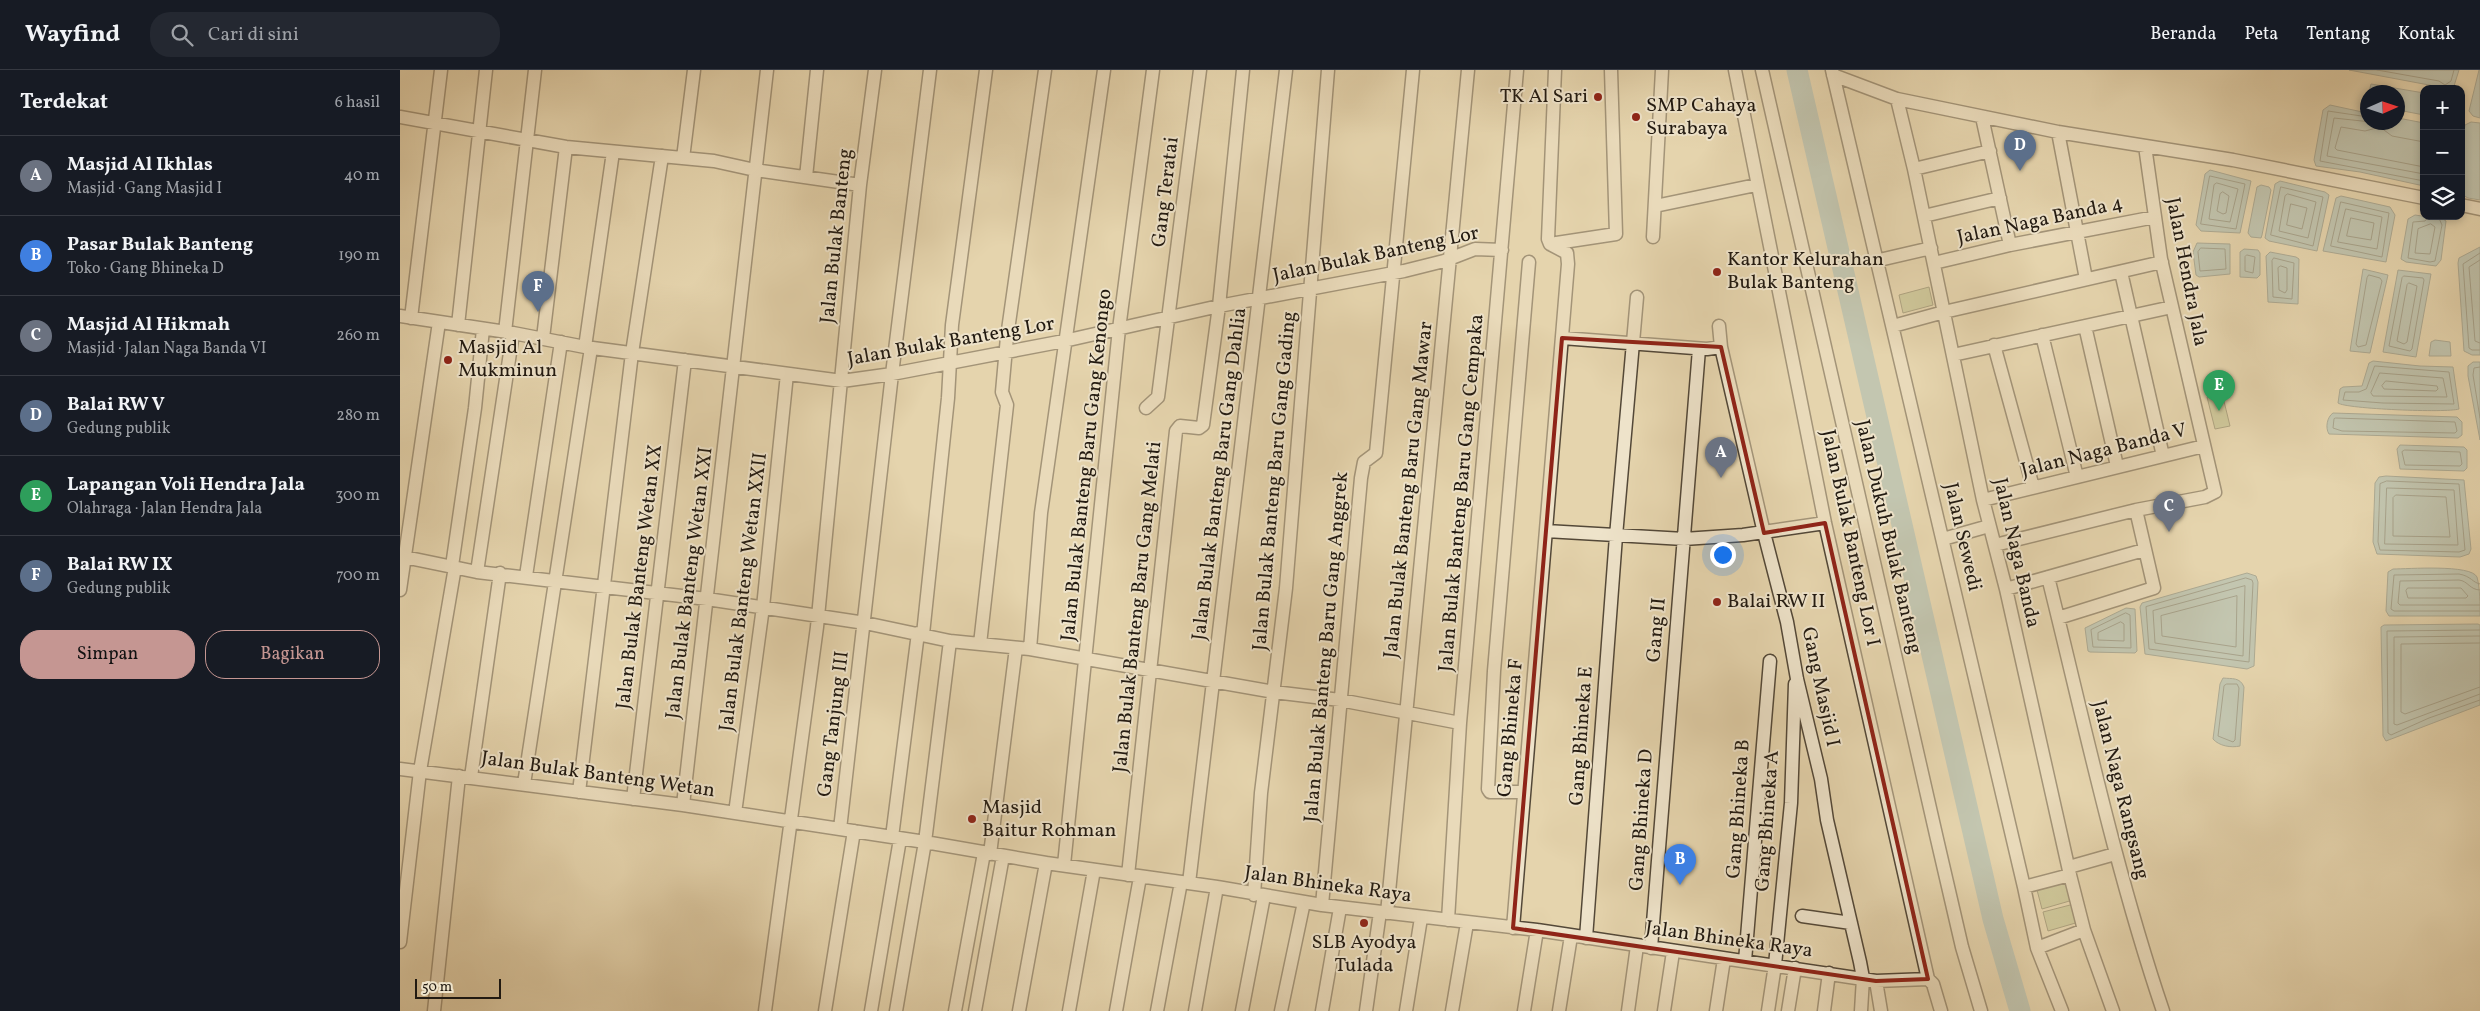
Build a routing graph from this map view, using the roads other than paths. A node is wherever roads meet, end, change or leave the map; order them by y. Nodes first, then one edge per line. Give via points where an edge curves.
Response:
1 (441, 70) edge
2 (486, 70) edge
3 (535, 70) edge
4 (694, 70) edge
5 (768, 70) edge
6 (816, 70) edge
7 (875, 70) edge
8 (930, 70) edge
9 (986, 70) edge
10 (1045, 70) edge
11 (1104, 70) edge
12 (1153, 70) edge
13 (1200, 70) edge
14 (1243, 70) edge
15 (1286, 70) edge
16 (1328, 70) edge
17 (1413, 70) edge
18 (1468, 70) edge
19 (1517, 70) edge
20 (1555, 70) edge
21 (1611, 70) edge
22 (1662, 70) edge
23 (1735, 70) edge
24 (1762, 70) edge
25 (1833, 72) edge
26 (1896, 99) junction
27 (400, 117) edge
28 (1982, 117) junction
29 (436, 124) junction
30 (479, 132) junction
31 (2058, 132) junction
32 (526, 140) junction
33 (2145, 146) junction
34 (566, 147) junction
35 (1990, 151) junction
36 (612, 152) junction
37 (662, 156) junction
38 (683, 158) junction
39 (1914, 169) junction
40 (755, 170) junction
41 (806, 178) junction
42 (860, 185) junction
43 (1756, 185) junction
44 (2420, 197) edge
45 (2000, 198) junction
46 (1655, 206) junction
47 (2465, 206) edge
48 (2480, 209) edge
49 (1924, 216) junction
50 (2155, 216) junction
51 (2078, 232) junction
52 (1653, 236) dead end
53 (1550, 244) junction
54 (2010, 245) junction
55 (1931, 248) junction
56 (1502, 250) junction
57 (1450, 258) junction
58 (1875, 261) junction
59 (1529, 262) dead end
60 (2162, 262) junction
61 (1934, 263) junction
62 (1395, 272) junction
63 (2121, 272) junction
64 (2086, 279) junction
65 (1310, 290) junction
66 (1638, 297) dead end
67 (1260, 300) junction
68 (1219, 306) junction
69 (2172, 307) junction
70 (1944, 312) junction
71 (2131, 316) junction
72 (405, 317) edge
73 (1170, 318) junction
74 (439, 322) junction
75 (458, 325) junction
76 (1719, 326) dead end
77 (1893, 326) junction
78 (2085, 326) junction
79 (483, 329) junction
80 (1119, 329) junction
81 (509, 332) junction
82 (2042, 335) junction
83 (543, 338) junction
84 (1562, 338) junction
85 (1064, 341) junction
86 (561, 342) junction
87 (1634, 344) junction
88 (1994, 345) junction
89 (1721, 347) junction
90 (588, 348) junction
91 (1699, 349) junction
92 (1007, 352) junction
93 (632, 353) junction
94 (1953, 355) junction
95 (685, 360) junction
96 (950, 362) junction
97 (734, 366) junction
98 (787, 374) junction
99 (892, 374) junction
100 (842, 381) junction
101 (1146, 408) dead end
102 (2204, 446) junction
103 (2163, 456) junction
104 (2117, 466) junction
105 (2077, 477) junction
106 (2033, 487) junction
107 (1983, 500) junction
108 (2136, 510) junction
109 (1825, 524) junction
110 (1989, 526) junction
111 (1546, 532) junction
112 (1764, 533) junction
113 (1616, 536) junction
114 (1943, 539) junction
115 (1684, 540) junction
116 (1995, 545) junction
117 (2144, 550) junction
118 (402, 556) edge
119 (454, 567) junction
120 (477, 572) junction
121 (500, 574) junction
122 (526, 576) junction
123 (2048, 577) junction
124 (555, 580) junction
125 (605, 587) junction
126 (2006, 589) junction
127 (400, 590) edge
128 (658, 593) junction
129 (707, 599) junction
130 (764, 607) junction
131 (2058, 618) junction
132 (817, 621) junction
133 (865, 623) junction
134 (921, 634) junction
135 (950, 642) junction
136 (980, 644) junction
137 (1016, 648) junction
138 (1030, 650) junction
139 (1085, 660) junction
140 (1770, 661) dead end
141 (1150, 669) junction
142 (1797, 679) junction
143 (1214, 682) junction
144 (1274, 692) junction
145 (1340, 700) junction
146 (1405, 711) junction
147 (1460, 722) junction
148 (1668, 724) joint
149 (400, 769) edge
150 (420, 771) junction
151 (465, 777) junction
152 (524, 784) junction
153 (579, 792) junction
154 (1524, 792) junction
155 (632, 799) junction
156 (683, 805) junction
157 (735, 813) junction
158 (790, 822) junction
159 (840, 830) junction
160 (854, 831) junction
161 (896, 838) junction
162 (925, 842) junction
163 (2114, 854) junction
164 (993, 855) junction
165 (1046, 863) junction
166 (1064, 865) junction
167 (1094, 870) junction
168 (2069, 871) junction
169 (1134, 876) junction
170 (1185, 882) junction
171 (1217, 887) junction
172 (2024, 887) junction
173 (1259, 895) junction
174 (1303, 905) junction
175 (1322, 905) junction
176 (1340, 908) junction
177 (1383, 913) junction
178 (1802, 916) dead end
179 (1421, 918) junction
180 (1448, 920) junction
181 (1467, 922) junction
182 (1851, 923) junction
183 (1514, 928) junction
184 (1538, 930) junction
185 (2084, 930) junction
186 (1571, 936) junction
187 (1586, 938) junction
188 (400, 942) edge
189 (1637, 946) junction
190 (1651, 948) junction
191 (2036, 948) junction
192 (1673, 952) junction
193 (1724, 958) junction
194 (1745, 961) junction
195 (1775, 965) junction
196 (1795, 968) junction
197 (1829, 973) junction
198 (1863, 978) junction
199 (1928, 978) junction
200 (1876, 981) junction
201 (434, 1011) edge
202 (765, 1011) edge
203 (825, 1011) edge
204 (871, 1011) edge
205 (896, 1011) edge
206 (955, 1011) edge
207 (975, 1011) edge
208 (1019, 1011) edge
209 (1069, 1011) edge
210 (1116, 1011) edge
211 (1157, 1011) edge
212 (1195, 1011) edge
213 (1242, 1011) edge
214 (1281, 1011) edge
215 (1322, 1011) edge
216 (1366, 1011) edge
217 (1406, 1011) edge
218 (1452, 1011) edge
219 (1524, 1011) edge
220 (1560, 1011) edge
221 (1628, 1011) edge
222 (1664, 1011) edge
223 (1716, 1011) edge
224 (1768, 1011) edge
225 (1788, 1011) edge
226 (1824, 1011) edge
227 (1862, 1011) edge
228 (1881, 1011) edge
229 (1941, 1011) edge
230 (1981, 1011) edge
231 (2062, 1011) edge
232 (2113, 1011) edge
233 (2163, 1011) edge

1 - 29 street
2 - 30 street
3 - 32 street
4 - 38 street
5 - 40 street, Jalan Bulak Banteng Wetan XXI
6 - 41 street
7 - 42 street, Jalan Bulak Banteng
8 - 99 street, Gang Tanjung III
9 - 96 street via 952,325
10 - 92 street
11 - 85 street
12 - 80 street, Jalan Bulak Banteng Baru Gang Kenongo
13 - 73 street, Gang Teratai
14 - 68 street, Jalan Bulak Banteng Baru Gang Melati
15 - 67 street, Jalan Bulak Banteng Baru Gang Dahlia
16 - 65 street, Jalan Bulak Banteng Baru Gang Gading
17 - 62 street, Jalan Bulak Banteng Baru Gang Anggrek
18 - 57 street, Jalan Bulak Banteng Baru Gang Mawar
19 - 56 street, Jalan Bulak Banteng Baru Gang Cempaka
20 - 53 street via 1549,185
21 - 53 street via 1615,234
22 - 46 street
23 - 43 street, Jalan Bulak Banteng Lor I
24 - 230 street, Jalan Dukuh Bulak Banteng via 1962,947
25 - 26 street
25 - 58 street, Jalan Sewedi
26 - 28 street
26 - 39 street, Jalan Naga Banda
27 - 29 street
28 - 31 street
28 - 35 street
29 - 30 street
29 - 72 street
30 - 32 street
30 - 75 street
31 - 33 street
31 - 51 street
32 - 34 street
32 - 81 street
33 - 44 street
33 - 50 street, Jalan Hendra Jala
34 - 36 street
34 - 83 street
35 - 39 street
35 - 45 street
36 - 37 street
36 - 90 street
37 - 38 street
37 - 93 street
38 - 40 street
39 - 49 street, Jalan Naga Banda
40 - 41 street
40 - 97 street, Jalan Bulak Banteng Wetan XXI
41 - 42 street
42 - 100 street, Jalan Bulak Banteng
43 - 46 street
43 - 109 street, Jalan Bulak Banteng Lor I
45 - 49 street
45 - 54 street
46 - 52 street
47 - 48 street
49 - 55 street, Jalan Naga Banda
50 - 51 street, Jalan Naga Banda 4
50 - 60 street, Jalan Hendra Jala
51 - 54 street, Jalan Naga Banda 4
51 - 64 street
53 - 84 street, Gang Bhineka F via 1568,255
54 - 61 street, Jalan Naga Banda 4
55 - 58 street
55 - 61 street, Jalan Naga Banda
56 - 57 street, Jalan Bulak Banteng Lor via 1475,250
56 - 147 street, Jalan Bulak Banteng Baru Gang Cempaka
57 - 62 street, Jalan Bulak Banteng Lor
57 - 146 street, Jalan Bulak Banteng Baru Gang Mawar
58 - 77 street, Jalan Sewedi
59 - 154 street via 1494,671 1488,789 1490,792
60 - 63 street
60 - 69 street, Jalan Hendra Jala
61 - 70 street, Jalan Naga Banda
62 - 65 street, Jalan Bulak Banteng Lor
62 - 145 street, Jalan Bulak Banteng Baru Gang Anggrek via 1376,453 1363,465
63 - 64 street
63 - 71 street
64 - 70 street
65 - 67 street, Jalan Bulak Banteng Lor
65 - 144 street, Jalan Bulak Banteng Baru Gang Gading via 1295,486
66 - 87 street, Gang Bhineka E
67 - 68 street, Jalan Bulak Banteng Lor
67 - 143 street, Jalan Bulak Banteng Baru Gang Dahlia
68 - 73 street, Jalan Bulak Banteng Lor
68 - 141 street, Jalan Bulak Banteng Baru Gang Melati via 1203,425 1199,428 1180,426 1176,431
69 - 71 street
69 - 102 street, Jalan Hendra Jala
70 - 77 street
70 - 94 street, Jalan Naga Banda
71 - 78 street
71 - 103 street
72 - 74 street, Jalan Bulak Banteng Lor
73 - 80 street, Jalan Bulak Banteng Lor
73 - 101 street, Gang Teratai via 1158,397
74 - 75 street, Jalan Bulak Banteng Lor
74 - 118 street
75 - 79 street, Jalan Bulak Banteng Lor
76 - 89 street, Gang Masjid I
77 - 114 street, Jalan Sewedi
78 - 82 street
78 - 104 street
79 - 81 street, Jalan Bulak Banteng Lor
79 - 119 street
80 - 85 street, Jalan Bulak Banteng Lor
80 - 139 street, Jalan Bulak Banteng Baru Gang Kenongo
81 - 83 street, Jalan Bulak Banteng Lor
81 - 120 street
82 - 88 street
82 - 105 street
83 - 86 street, Jalan Bulak Banteng Lor
84 - 87 street
84 - 111 street, Gang Bhineka F
85 - 92 street, Jalan Bulak Banteng Lor
85 - 138 street via 1041,513
86 - 90 street, Jalan Bulak Banteng Lor
86 - 122 street
87 - 91 street
87 - 113 street, Gang Bhineka E
88 - 94 street
88 - 106 street
89 - 91 street
89 - 112 street, Gang Masjid I
90 - 93 street, Jalan Bulak Banteng Lor
90 - 124 street
91 - 115 street, Gang II
92 - 96 street, Jalan Bulak Banteng Lor
92 - 136 street via 1002,392 1007,405
93 - 95 street, Jalan Bulak Banteng Lor
93 - 125 street
94 - 107 street, Jalan Naga Banda
95 - 97 street, Jalan Bulak Banteng Lor
95 - 128 street, Jalan Bulak Banteng Wetan XX
96 - 99 street, Jalan Bulak Banteng Lor
96 - 134 street
97 - 98 street, Jalan Bulak Banteng Lor
97 - 129 street, Jalan Bulak Banteng Wetan XXI
98 - 100 street, Jalan Bulak Banteng Lor
98 - 130 street, Jalan Bulak Banteng Wetan XXII
99 - 100 street, Jalan Bulak Banteng Lor
99 - 133 street, Gang Tanjung III
100 - 132 street, Jalan Bulak Banteng
102 - 103 street, Jalan Naga Banda V
102 - 108 street, Jalan Hendra Jala via 2215,492 2205,497
103 - 104 street, Jalan Naga Banda V
104 - 105 street, Jalan Naga Banda V
105 - 106 street, Jalan Naga Banda V
106 - 107 street, Jalan Naga Banda V
107 - 110 street, Jalan Naga Banda
108 - 116 street
108 - 117 street
109 - 112 street
109 - 199 street, Jalan Bulak Banteng Lor I
110 - 114 street
110 - 116 street, Jalan Naga Banda
111 - 113 street
111 - 154 street, Gang Bhineka F
112 - 115 street
112 - 142 street, Gang Masjid I via 1787,622
113 - 115 street
113 - 187 street, Gang Bhineka E
114 - 172 street, Jalan Sewedi
115 - 148 street, Gang II
116 - 126 street, Jalan Naga Banda
117 - 123 street
117 - 131 street via 2154,588
118 - 119 street
118 - 127 street
119 - 120 street
119 - 150 street
120 - 121 street
121 - 122 street
121 - 151 street
122 - 124 street
123 - 126 street
123 - 131 street, Jalan Naga Rangsang
124 - 125 street
124 - 152 street
125 - 128 street
125 - 153 street
126 - 168 street, Jalan Naga Banda
128 - 129 street
128 - 155 street, Jalan Bulak Banteng Wetan XX
129 - 130 street
129 - 156 street, Jalan Bulak Banteng Wetan XXI
130 - 132 street
130 - 157 street, Jalan Bulak Banteng Wetan XXII
131 - 163 street, Jalan Naga Rangsang
132 - 133 street
132 - 158 street, Jalan Bulak Banteng
133 - 134 street
133 - 159 street, Gang Tanjung III
134 - 135 street
134 - 161 street
135 - 136 street
135 - 162 street
136 - 137 street
137 - 138 street
137 - 164 street
138 - 139 street
139 - 141 street
139 - 166 street, Jalan Bulak Banteng Baru Gang Kenongo
140 - 194 street, Gang Bhineka B
141 - 143 street
141 - 169 street, Jalan Bulak Banteng Baru Gang Melati
142 - 182 street, Gang Masjid I
142 - 195 street, Gang Bhineka A via 1793,694 1792,803
143 - 144 street
143 - 170 street, Jalan Bulak Banteng Baru Gang Dahlia
144 - 145 street
144 - 173 street, Jalan Bulak Banteng Baru Gang Gading via 1261,793
145 - 146 street
145 - 175 street, Jalan Bulak Banteng Baru Gang Anggrek
146 - 147 street
146 - 177 street, Jalan Bulak Banteng Baru Gang Mawar
147 - 180 street, Jalan Bulak Banteng Baru Gang Cempaka
148 - 190 street, Gang Bhineka D
149 - 150 street, Jalan Bulak Banteng Wetan
150 - 151 street, Jalan Bulak Banteng Wetan
150 - 188 street
151 - 152 street, Jalan Bulak Banteng Wetan
151 - 201 street
152 - 153 street, Jalan Bulak Banteng Wetan
153 - 155 street, Jalan Bulak Banteng Wetan
154 - 183 street, Gang Bhineka F
155 - 156 street, Jalan Bulak Banteng Wetan
156 - 157 street, Jalan Bulak Banteng Wetan
157 - 158 street, Jalan Bulak Banteng Wetan
158 - 159 street, Jalan Bhineka Raya
158 - 202 street, Jalan Bulak Banteng
159 - 160 street, Jalan Bhineka Raya
160 - 161 street, Jalan Bhineka Raya
160 - 203 street
161 - 162 street, Jalan Bhineka Raya
161 - 204 street
162 - 164 street, Jalan Bhineka Raya
162 - 205 street
163 - 168 street
163 - 233 street, Jalan Naga Rangsang
164 - 165 street, Jalan Bhineka Raya
164 - 206 street
164 - 207 street
165 - 166 street, Jalan Bhineka Raya
165 - 208 street
166 - 167 street, Jalan Bhineka Raya
167 - 169 street, Jalan Bhineka Raya
167 - 209 street
168 - 172 street
168 - 185 street, Jalan Naga Banda
169 - 170 street, Jalan Bhineka Raya
169 - 210 street, Jalan Bulak Banteng Baru Gang Melati
170 - 171 street, Jalan Bhineka Raya
170 - 211 street, Jalan Bulak Banteng Baru Gang Dahlia
171 - 173 street, Jalan Bhineka Raya
171 - 212 street
172 - 191 street, Jalan Sewedi
173 - 174 street, Jalan Bhineka Raya
173 - 213 street, Jalan Bulak Banteng Baru Gang Gading
174 - 175 street, Jalan Bhineka Raya
174 - 214 street
175 - 176 street, Jalan Bhineka Raya
176 - 177 street, Jalan Bhineka Raya
176 - 215 street
177 - 179 street, Jalan Bhineka Raya
177 - 216 street, Jalan Bulak Banteng Baru Gang Mawar
178 - 182 street
179 - 180 street, Jalan Bhineka Raya
179 - 217 street
180 - 181 street, Jalan Bhineka Raya
181 - 183 street, Jalan Bhineka Raya
181 - 218 street
182 - 198 street, Gang Masjid I
183 - 184 street, Jalan Bhineka Raya
184 - 186 street, Jalan Bhineka Raya
184 - 219 street
185 - 191 street
185 - 232 street, Jalan Naga Banda
186 - 187 street, Jalan Bhineka Raya
186 - 220 street
187 - 189 street, Jalan Bhineka Raya
189 - 190 street, Jalan Bhineka Raya
189 - 221 street
190 - 192 street, Jalan Bhineka Raya
191 - 231 street, Jalan Sewedi
192 - 193 street, Jalan Bhineka Raya
192 - 222 street
193 - 194 street, Jalan Bhineka Raya
193 - 223 street
194 - 195 street, Jalan Bhineka Raya
195 - 196 street, Jalan Bhineka Raya
195 - 224 street, Gang Bhineka A
196 - 197 street, Jalan Bhineka Raya
196 - 225 street
197 - 198 street, Jalan Bhineka Raya
197 - 226 street
198 - 200 street, Jalan Bhineka Raya
198 - 227 street, Gang Masjid I
199 - 200 street, Jalan Bhineka Raya
199 - 229 street, Jalan Bulak Banteng Lor I
200 - 228 street

